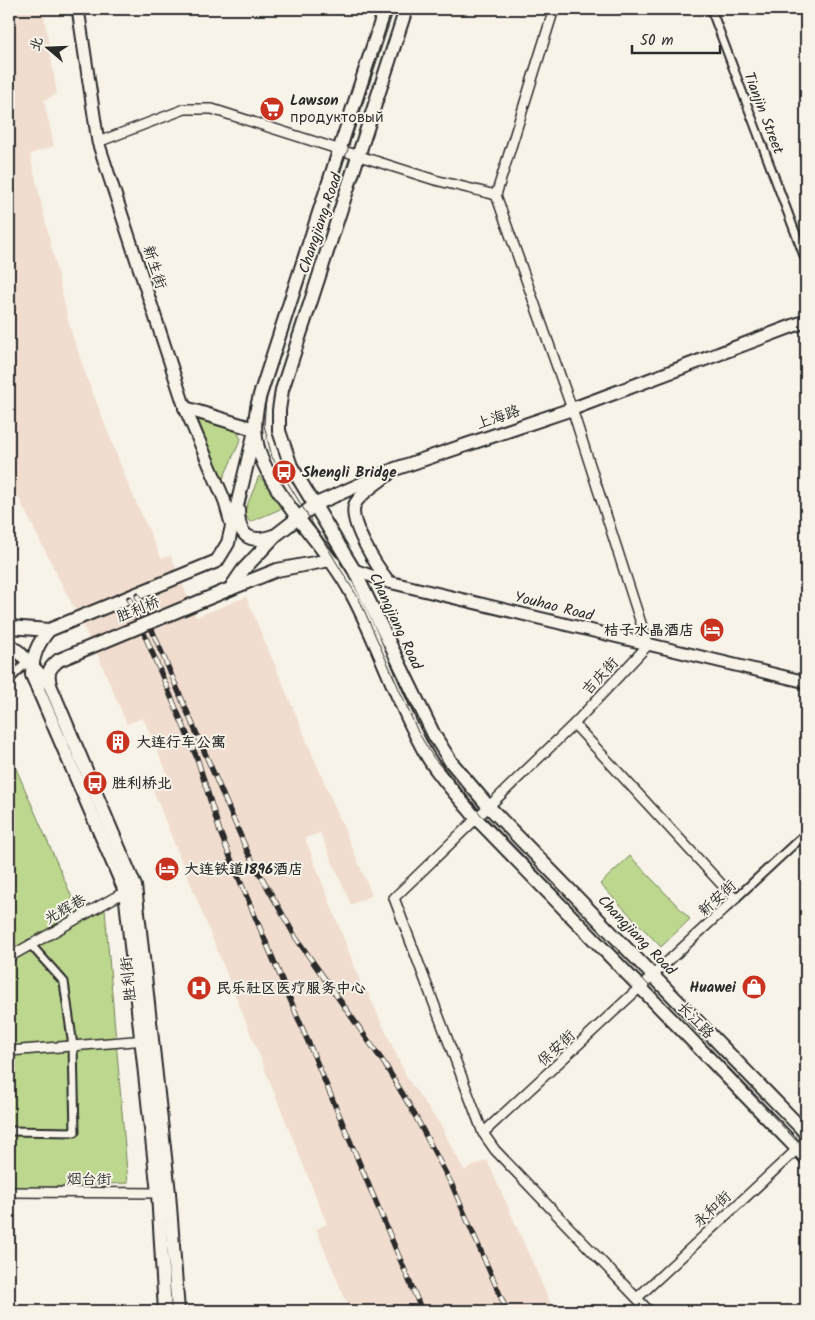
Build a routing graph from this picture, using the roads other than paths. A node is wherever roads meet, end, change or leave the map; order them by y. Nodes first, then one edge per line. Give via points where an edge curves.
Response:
1 (78, 9) edge
2 (385, 9) edge
3 (406, 9) edge
4 (554, 9) edge
5 (710, 9) edge
6 (98, 142) junction
7 (351, 152) junction
8 (496, 195) junction
9 (806, 261) edge
10 (806, 321) edge
11 (185, 408) junction
12 (572, 409) junction
13 (254, 432) junction
14 (395, 469) junction
15 (240, 491) junction
16 (316, 504) junction
17 (298, 517) junction
18 (232, 527) junction
19 (276, 535) junction
20 (330, 560) junction
21 (354, 570) junction
22 (389, 582) junction
23 (230, 589) junction
24 (9, 627) edge
25 (49, 630) junction
26 (9, 645) edge
27 (648, 645) junction
28 (29, 664) junction
29 (9, 680) edge
30 (806, 682) edge
31 (50, 685) junction
32 (574, 724) junction
33 (489, 807) junction
34 (477, 819) junction
35 (806, 833) edge
36 (130, 889) junction
37 (735, 899) junction
38 (30, 944) junction
39 (9, 957) edge
40 (647, 982) junction
41 (146, 1040) junction
42 (73, 1046) junction
43 (9, 1051) edge
44 (9, 1132) edge
45 (484, 1132) junction
46 (806, 1133) edge
47 (803, 1149) edge
48 (9, 1192) edge
49 (164, 1193) junction
50 (637, 1298) junction
51 (165, 1311) edge
52 (178, 1311) edge
53 (649, 1311) edge

1 - 6 street, 新生街
2 - 7 main road, Changjiang Road
3 - 7 main road, Changjiang Road
4 - 8 street
5 - 9 street, Tianjin Street
6 - 7 street via 185,109 212,109
6 - 11 street, 新生街
7 - 8 street via 435,180
7 - 13 main road, Changjiang Road via 260,395
7 - 16 main road, Changjiang Road via 279,410 279,430 286,455
8 - 12 street
10 - 12 main road, 上海路
11 - 13 main road
11 - 18 street, 新生街 via 224,499
12 - 14 main road, 上海路
12 - 27 street
13 - 15 main road
13 - 17 main road, Changjiang Road via 264,465
14 - 16 main road, 上海路
14 - 22 street via 356,503 353,517 380,572
15 - 18 main road
15 - 19 main road via 238,512 242,531 248,538 256,540
16 - 17 main road, 上海路
16 - 21 main road, Changjiang Road
17 - 19 main road, 上海路
17 - 20 main road, Changjiang Road
18 - 25 main road, 胜利桥 via 228,543 217,561
19 - 23 main road, 上海路
20 - 21 main road
20 - 23 main road, 胜利桥 via 277,570
20 - 34 main road, Changjiang Road via 353,595 426,755
21 - 22 street, Youhao Road
21 - 33 main road, Changjiang Road via 434,735 456,768
22 - 27 street, Youhao Road
23 - 31 main road, 胜利桥, bridge via 59,660 47,675
24 - 25 main road
25 - 28 main road
26 - 28 main road
27 - 30 street, Youhao Road
27 - 32 street, 吉庆街
28 - 29 street
28 - 31 main road, 胜利街
28 - 36 main road, 胜利街
31 - 36 main road, 胜利街
32 - 33 street, 吉庆街
32 - 37 street
33 - 34 street, 吉庆街
33 - 40 main road, Changjiang Road
34 - 40 main road, 长江路
34 - 45 street, 吉庆街 via 394,898
35 - 37 street, 新安街
36 - 38 street, 光辉巷
36 - 41 main road, 胜利街
37 - 40 street, 新安街
38 - 39 street, 光辉巷
38 - 42 street via 64,982
40 - 45 street, 保安街
40 - 46 main road, Changjiang Road
40 - 47 main road, 长江路
41 - 42 street
41 - 49 main road, 胜利街
42 - 43 street
42 - 44 street via 75,1132
45 - 50 street via 495,1150
47 - 50 street, 永和街
48 - 49 street, 烟台街
49 - 51 main road, 胜利街
49 - 52 main road, 胜利街
50 - 53 street

